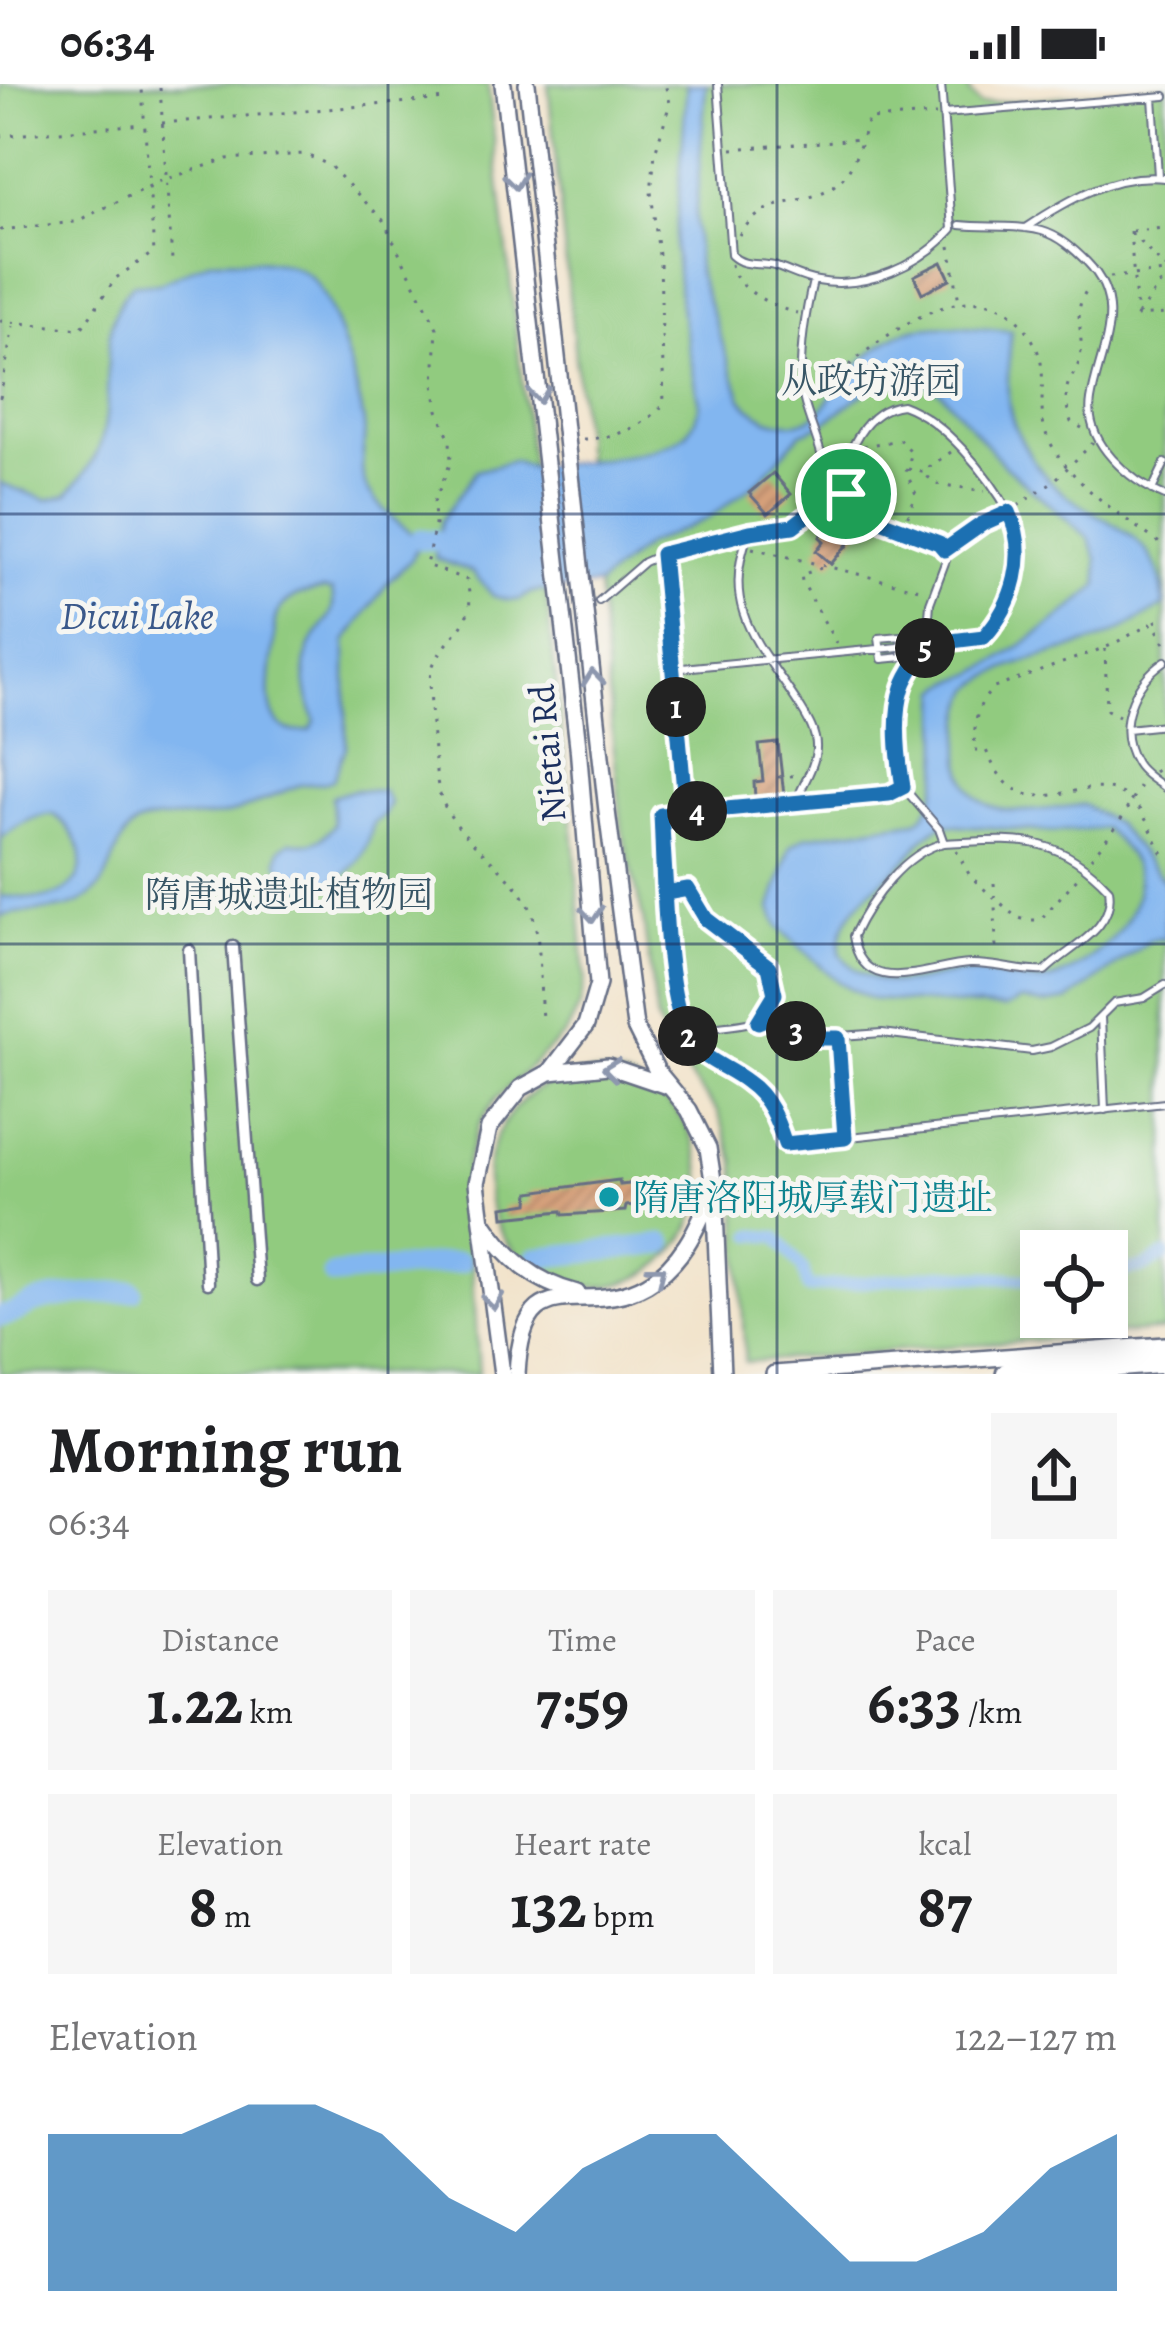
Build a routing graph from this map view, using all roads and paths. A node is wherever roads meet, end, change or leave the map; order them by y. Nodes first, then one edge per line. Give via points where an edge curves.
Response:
1 (503, 84) edge
2 (527, 84) edge
3 (664, 84) edge
4 (718, 84) edge
5 (941, 84) edge
6 (160, 88) dead end
7 (142, 89) dead end
8 (1165, 96) edge
9 (1153, 97) junction
10 (446, 99) dead end
11 (944, 114) junction
12 (162, 123) junction
13 (145, 124) junction
14 (0, 136) edge
15 (862, 138) junction
16 (724, 149) junction
17 (1161, 177) edge
18 (166, 180) junction
19 (149, 186) junction
20 (1165, 228) edge
21 (954, 229) junction
22 (1024, 229) junction
23 (0, 230) edge
24 (1130, 231) junction
25 (732, 253) junction
26 (172, 260) dead end
27 (1165, 272) edge
28 (1134, 275) junction
29 (1100, 279) junction
30 (814, 281) junction
31 (959, 303) junction
32 (1165, 314) edge
33 (806, 315) junction
34 (1137, 316) junction
35 (1, 321) edge
36 (14, 324) junction
37 (0, 398) edge
38 (808, 407) junction
39 (1097, 433) junction
40 (583, 439) dead end
41 (958, 448) junction
42 (850, 451) junction
43 (1165, 463) edge
44 (1069, 466) junction
45 (907, 470) junction
46 (926, 473) junction
47 (1152, 490) junction
48 (994, 491) junction
49 (1165, 496) edge
50 (1009, 512) junction
51 (873, 518) junction
52 (903, 530) junction
53 (750, 532) junction
54 (744, 547) junction
55 (1165, 547) edge
56 (945, 550) junction
57 (662, 554) junction
58 (826, 566) junction
59 (933, 592) junction
60 (599, 601) dead end
61 (1165, 616) edge
62 (1154, 623) junction
63 (1165, 643) edge
64 (927, 644) junction
65 (1105, 647) junction
66 (841, 652) junction
67 (766, 660) junction
68 (1165, 661) edge
69 (672, 669) junction
70 (1127, 724) junction
71 (1165, 725) edge
72 (1165, 764) edge
73 (808, 774) junction
74 (1150, 776) junction
75 (778, 777) dead end
76 (903, 787) junction
77 (1165, 788) edge
78 (1130, 800) junction
79 (796, 802) junction
80 (686, 812) junction
81 (948, 843) junction
82 (1165, 857) edge
83 (1083, 867) junction
84 (994, 883) dead end
85 (666, 893) junction
86 (995, 899) junction
87 (232, 947) dead end
88 (189, 950) dead end
89 (999, 965) junction
90 (1165, 985) edge
91 (1101, 1014) junction
92 (542, 1018) dead end
93 (758, 1022) junction
94 (686, 1033) junction
95 (838, 1038) junction
96 (550, 1072) junction
97 (670, 1087) junction
98 (1165, 1103) edge
99 (1105, 1110) junction
100 (845, 1138) junction
101 (714, 1187) junction
102 (482, 1221) junction
103 (257, 1280) dead end
104 (208, 1283) dead end
105 (590, 1297) junction
106 (1165, 1345) edge
107 (1165, 1362) edge
108 (502, 1374) edge
109 (517, 1374) edge
110 (722, 1374) edge
111 (773, 1374) edge
112 (1007, 1374) edge

1 -> 96 main road, Nietai Rd via 598,985 586,1025
97 -> 2 main road, Nietai Rd via 635,1028
3 - 40 path via 670,103 652,192 664,404 638,426
4 - 16 lane
5 - 11 lane
6 - 12 path
7 - 13 path
8 - 9 lane
9 - 11 lane
9 - 17 lane
10 - 12 path
11 - 15 path via 868,119
11 - 21 lane
12 - 18 path
13 - 14 path
13 - 19 path
15 - 16 path
15 - 25 path via 834,186 764,208
16 - 25 lane
17 - 22 lane via 1097,188
18 - 19 path
18 - 26 path
18 - 92 path via 227,159 304,154 343,176 383,220 437,328 434,384 451,462 434,502 426,565 467,580 469,608 430,672 439,793 533,915
19 - 23 path via 75,222
19 - 36 path via 154,252 116,278 82,329
20 - 24 path
21 - 22 lane
21 - 30 lane via 880,276
21 - 31 path
22 - 29 lane via 1048,232
24 - 27 path
24 - 28 path
25 - 30 lane via 739,262
25 - 33 path via 741,284
27 - 28 path
27 - 34 path
28 - 29 path
28 - 34 path
29 - 39 lane via 1112,326 1090,405
29 - 39 path via 1077,310 1079,360 1064,390 1071,422
30 - 33 lane
31 - 38 path via 870,348
31 - 44 path via 999,306 1030,340 1039,354 1040,413 1049,442
32 - 34 path
33 - 38 lane via 801,381
35 - 36 path
36 - 37 path
38 - 53 lane via 827,489 793,526
39 - 44 path
39 - 47 lane via 1112,458
41 - 42 lane via 902,405 872,419
41 - 46 path
41 - 48 lane
42 - 45 path via 901,440 912,452
42 - 51 lane via 846,494
43 - 47 lane
44 - 50 path
44 - 55 path
45 - 46 path
45 - 52 path via 916,494
46 - 48 path via 937,484
47 - 49 lane
48 - 50 lane
50 - 56 lane
50 - 64 lane via 1016,578 1001,618 984,637
51 - 52 lane
51 - 58 path
52 - 56 lane
53 - 54 lane
53 - 57 lane
54 - 58 path
54 - 67 lane via 744,620
56 - 59 lane
57 - 60 lane
57 - 69 lane
58 - 59 path
58 - 66 path via 801,575
59 - 64 lane
61 - 62 path
62 - 63 path
62 - 65 path
64 - 66 lane
64 - 76 lane via 900,703
65 - 70 path via 1107,710
65 - 78 path via 994,688 975,714 974,750 986,750 998,774 1024,792 1051,799 1104,788
66 - 67 lane
67 - 69 lane
67 - 73 lane via 812,728 816,754
68 - 70 lane via 1134,694
69 - 80 lane
70 - 71 lane
70 - 74 lane via 1137,766
72 - 74 path
73 - 75 path
73 - 79 lane
74 - 77 lane
74 - 78 path
76 - 79 lane
76 - 81 lane
78 - 82 path
78 - 83 path
79 - 80 lane
80 - 85 lane via 661,815
81 - 83 lane via 1037,841
81 - 86 path
81 - 89 lane via 926,847 891,881 858,925 855,950 869,968 893,976
83 - 86 path via 1040,920 1018,920
83 - 89 lane via 1109,890 1102,924 1045,971
84 - 86 path
85 - 93 lane via 688,889 706,919 769,967 775,994
85 - 94 lane
86 - 89 path
87 - 103 street
88 - 104 street
90 - 91 lane
91 - 95 lane via 1090,1028 1032,1052 900,1034
91 - 99 lane
93 - 94 lane
93 - 95 lane via 771,1017 814,1038
94 - 100 lane via 763,1096 785,1144
95 - 100 path
97 -> 96 main road via 608,1066
96 - 102 main road, Nietai Rd via 521,1088 489,1128 477,1184
97 - 101 main road, Nietai Rd via 708,1148
98 - 99 lane
99 - 100 lane
105 -> 101 main road via 647,1283 673,1261 695,1235
101 - 110 main road, Nietai Rd
102 - 105 main road via 524,1269
102 -> 108 main road, Nietai Rd
105 - 109 main road via 556,1298 535,1310 523,1326
106 - 111 main road
107 - 112 highway

